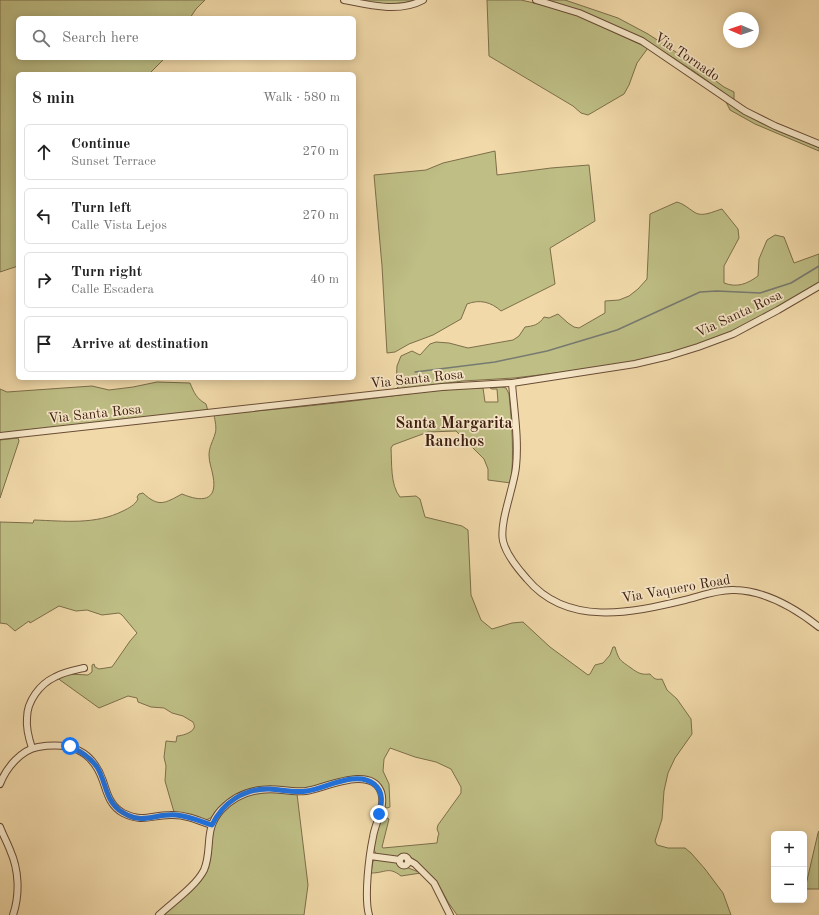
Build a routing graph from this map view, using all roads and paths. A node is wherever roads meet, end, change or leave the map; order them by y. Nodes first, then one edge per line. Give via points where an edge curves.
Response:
1 (344, 0) edge
2 (423, 0) edge
3 (536, 0) edge
4 (819, 144) edge
5 (819, 286) edge
6 (512, 383) junction
7 (0, 436) edge
8 (819, 627) edge
9 (84, 668) dead end
10 (32, 748) junction
11 (0, 784) edge
12 (212, 825) junction
13 (0, 827) edge
14 (370, 856) junction
15 (13, 915) edge
16 (159, 915) edge
17 (368, 915) edge
18 (450, 915) edge

1 - 2 street via 391,7
3 - 4 street, Via Tornado via 579,13 642,42 746,111
5 - 6 street, Via Santa Rosa via 733,334 698,347 635,364
6 - 7 street, Via Santa Rosa via 442,387
6 - 8 street, Via Vaquero Road via 517,456 503,538 505,547 522,574 541,593 563,606 605,613 659,606 726,590 745,590 784,604
9 - 10 street via 55,677 38,690 30,704 27,718
10 - 11 street via 14,762
10 - 12 street via 59,745 70,746 82,752 98,768 112,804 124,813 141,819 177,815
12 - 14 street via 220,811 234,798 248,792 268,789 304,791 354,779 371,781 381,792 382,805
12 - 16 street via 204,870
13 - 15 street via 15,862 17,897
14 - 17 street
14 - 18 street via 400,860 404,857 407,863 421,870 434,883

